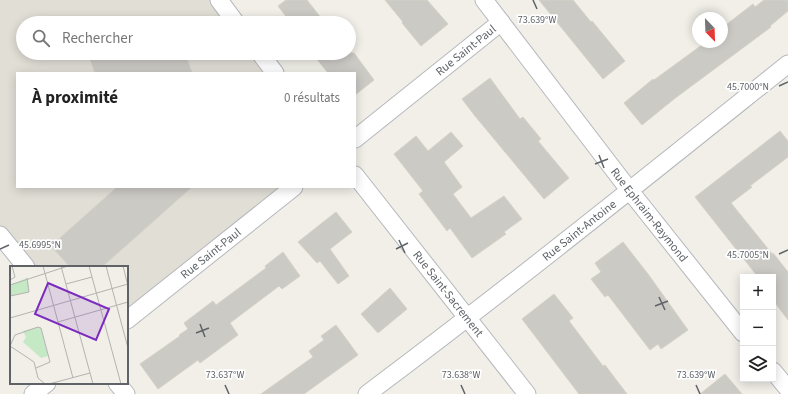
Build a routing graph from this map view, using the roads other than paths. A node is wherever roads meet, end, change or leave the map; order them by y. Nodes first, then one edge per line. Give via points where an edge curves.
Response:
1 (218, 0) edge
2 (484, 0) edge
3 (231, 16) edge
4 (501, 22) junction
5 (265, 60) edge
6 (788, 64) edge
7 (274, 72) edge
8 (356, 138) edge
9 (356, 176) edge
10 (293, 188) edge
11 (630, 191) junction
12 (0, 234) edge
13 (25, 266) edge
14 (467, 318) junction
15 (128, 319) edge
16 (740, 329) edge
17 (776, 375) edge
18 (46, 384) edge
19 (118, 384) edge
20 (788, 389) edge
21 (33, 394) edge
22 (126, 394) edge
23 (367, 394) edge
24 (527, 394) edge

1 - 3 street
2 - 4 street, Rue Ephraim-Raymond
4 - 8 street, Rue Saint-Paul
4 - 11 street, Rue Ephraim-Raymond
5 - 7 street
6 - 11 street, Rue Saint-Antoine
9 - 14 street, Rue Saint-Sacrement
10 - 15 street, Rue Saint-Paul
11 - 14 street, Rue Saint-Antoine
11 - 16 street, Rue Ephraim-Raymond
12 - 13 street
14 - 23 street, Rue Saint-Antoine
14 - 24 street, Rue Saint-Sacrement
17 - 20 street
18 - 21 street
19 - 22 street

